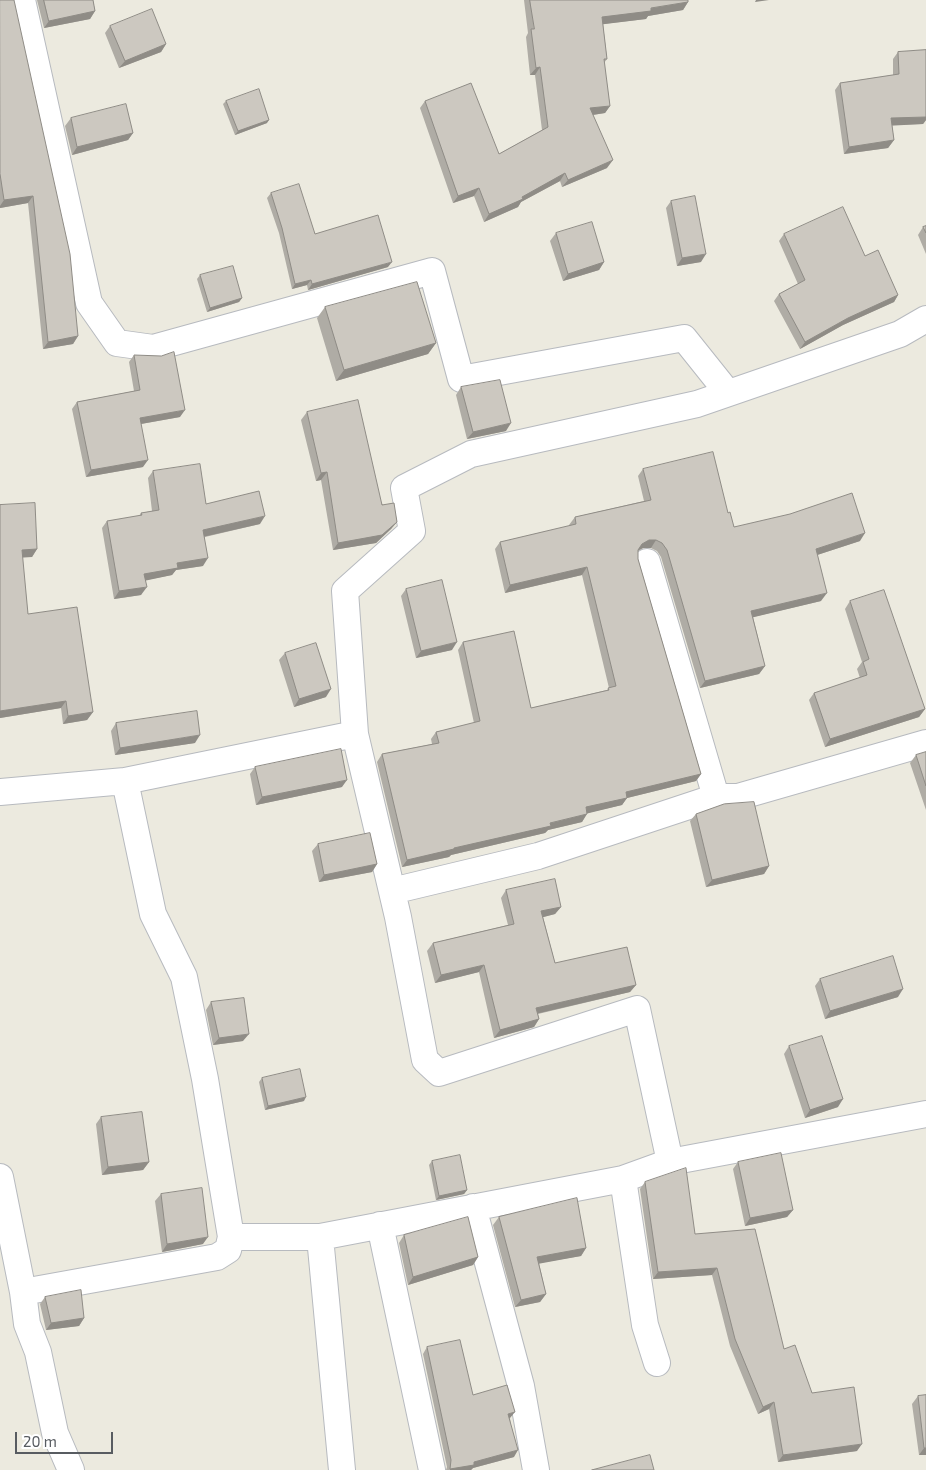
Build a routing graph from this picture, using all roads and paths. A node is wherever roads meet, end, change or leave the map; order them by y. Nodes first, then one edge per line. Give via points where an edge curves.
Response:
1 (22, 0) edge
2 (926, 319) edge
3 (728, 393) junction
4 (647, 562) dead end
5 (355, 734) junction
6 (926, 743) edge
7 (125, 781) junction
8 (0, 792) edge
9 (716, 797) junction
10 (392, 891) junction
11 (926, 1114) edge
12 (670, 1162) junction
13 (0, 1177) edge
14 (623, 1179) junction
15 (473, 1207) junction
16 (380, 1225) junction
17 (231, 1236) junction
18 (320, 1237) junction
19 (23, 1292) junction
20 (657, 1363) dead end
21 (71, 1470) edge
22 (342, 1470) edge
23 (432, 1470) edge
24 (536, 1470) edge

1 - 3 street via 89,303 117,343 153,348 432,271 461,379 684,338
2 - 3 street via 900,334
3 - 5 street via 697,404 471,454 404,488 412,530 345,591
4 - 9 street
5 - 7 street
5 - 10 street
6 - 9 street via 738,797
7 - 8 street
7 - 17 street via 153,914 184,977
9 - 10 street via 538,856
10 - 12 street via 425,1060 439,1074 637,1009
11 - 12 street
12 - 14 street
13 - 19 street
14 - 15 street
14 - 20 street via 645,1326
15 - 16 street
15 - 24 street via 521,1386
16 - 18 street
16 - 23 street
17 - 18 street
17 - 19 street via 228,1250 217,1257
18 - 22 street
19 - 21 street via 27,1324 38,1352 55,1433

